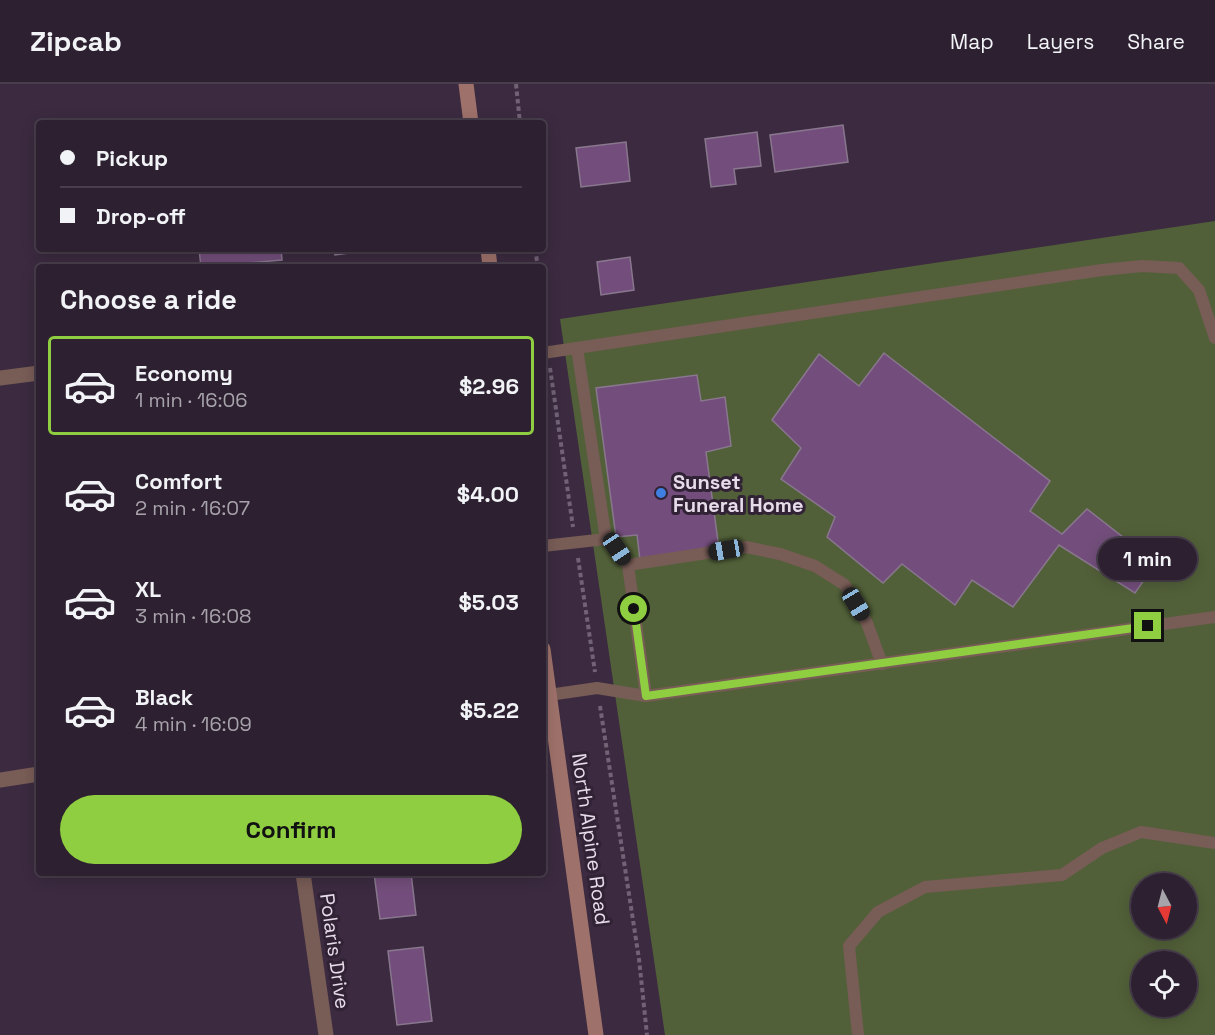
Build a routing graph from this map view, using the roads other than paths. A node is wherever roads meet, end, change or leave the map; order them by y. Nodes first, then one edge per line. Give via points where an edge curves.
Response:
1 (466, 84) edge
2 (471, 120) edge
3 (1215, 338) edge
4 (578, 348) junction
5 (546, 353) edge
6 (36, 373) edge
7 (0, 378) edge
8 (606, 539) junction
9 (546, 546) edge
10 (628, 565) junction
11 (1215, 617) edge
12 (882, 664) junction
13 (546, 672) edge
14 (549, 695) junction
15 (646, 696) junction
16 (36, 774) edge
17 (0, 780) edge
18 (1215, 843) edge
19 (303, 876) edge
20 (326, 1035) edge
21 (597, 1035) edge
22 (858, 1035) edge

1 - 2 main road
3 - 4 lane via 1199,290 1179,268 1142,266
4 - 5 lane
4 - 8 lane
6 - 7 street
8 - 9 lane
8 - 10 lane
10 - 12 lane via 747,547 815,566 845,585 867,623
10 - 15 lane
11 - 12 lane
12 - 15 lane
13 - 14 main road, North Alpine Road
14 - 15 lane via 597,688
14 - 21 main road, North Alpine Road
16 - 17 street
18 - 22 lane via 1141,832 1102,848 1062,875 925,887 878,912 849,946
19 - 20 street, Polaris Drive

